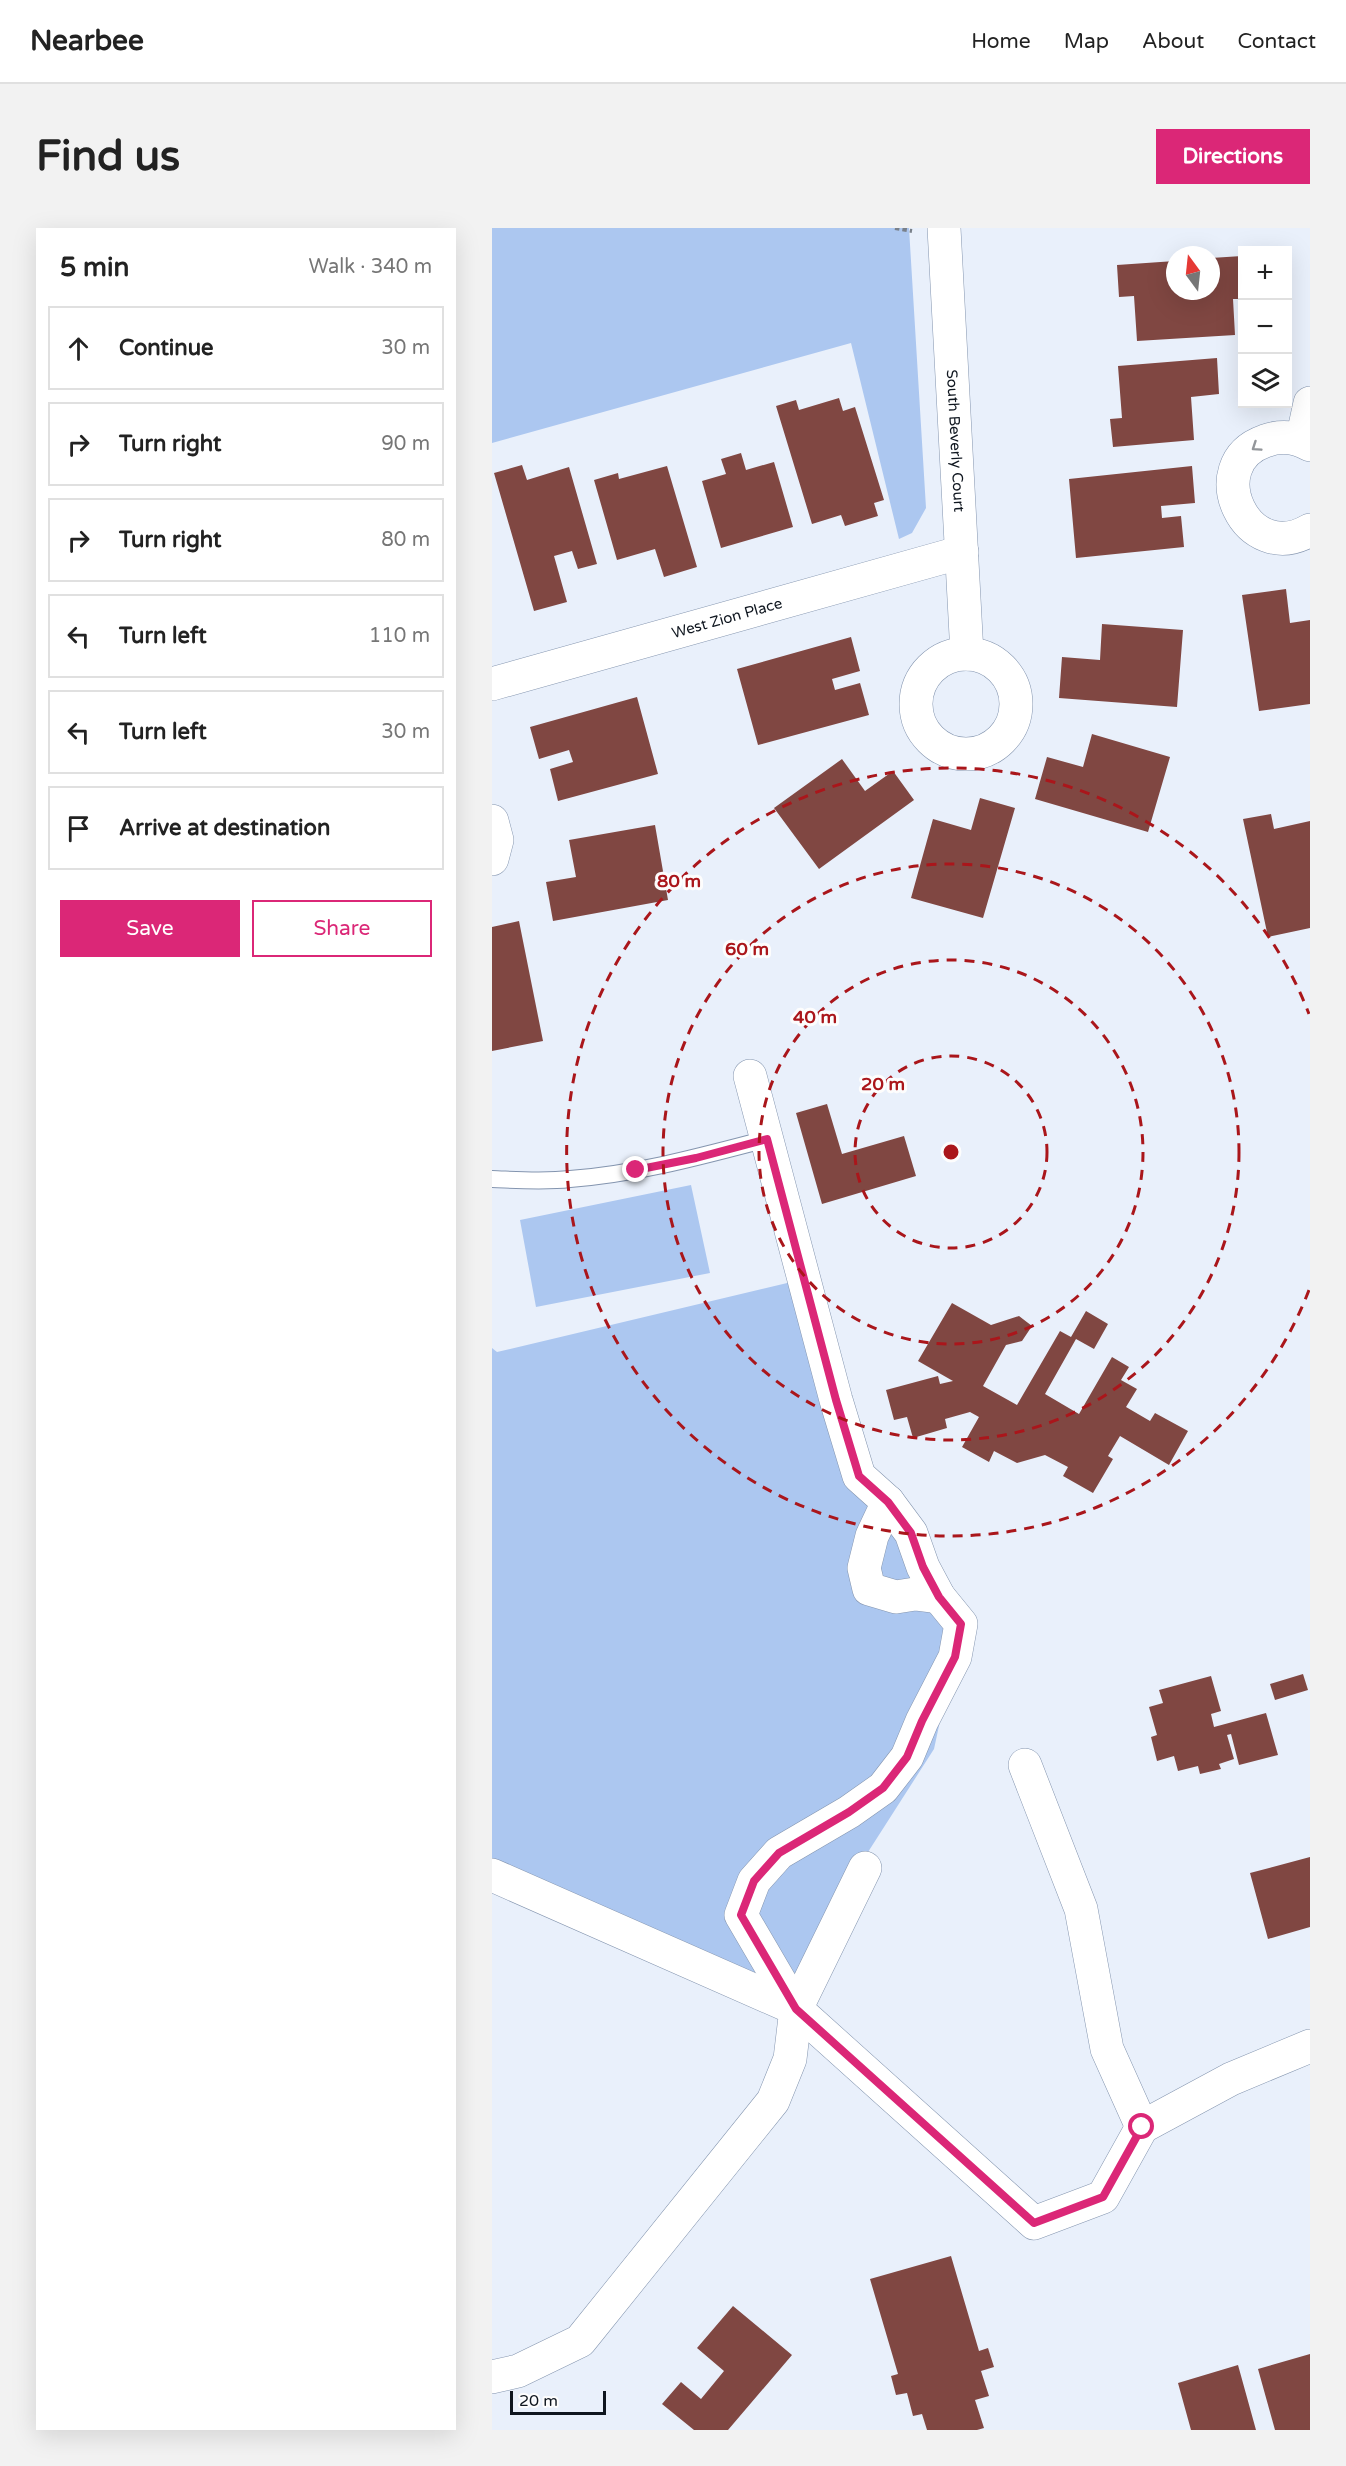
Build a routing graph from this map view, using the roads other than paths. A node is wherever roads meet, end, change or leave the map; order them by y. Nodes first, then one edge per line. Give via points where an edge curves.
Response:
1 (944, 228) edge
2 (1310, 403) edge
3 (1306, 442) edge
4 (1310, 530) edge
5 (962, 552) junction
6 (967, 654) dead end
7 (493, 681) edge
8 (492, 821) edge
9 (492, 859) edge
10 (750, 1076) dead end
11 (767, 1139) junction
12 (492, 1179) edge
13 (888, 1502) junction
14 (939, 1597) junction
15 (1025, 1765) dead end
16 (865, 1868) dead end
17 (492, 1875) edge
18 (796, 2009) junction
19 (1310, 2046) edge
20 (1142, 2127) junction
21 (492, 2377) edge

1 - 5 street, South Beverly Court
2 - 3 street
3 -> 4 street via 1287,437 1259,443 1239,463 1233,491 1243,517 1268,536 1285,538
5 - 6 street, South Beverly Court
5 - 7 street, West Zion Place
8 - 9 street via 498,840
10 - 11 street
11 - 12 lane via 625,1172 569,1179
11 - 13 street via 859,1476
13 - 14 street via 911,1533
13 - 14 street via 872,1536 864,1568 869,1589 896,1597
14 - 18 street via 961,1624 955,1657 907,1757 883,1788 779,1853 754,1881 741,1915
15 - 20 street via 1081,1909 1107,2049
16 - 18 street
17 - 18 street
18 - 20 street via 1034,2223 1103,2197
18 - 21 street via 790,2059 772,2101 580,2341 518,2371
19 - 20 street via 1231,2079

